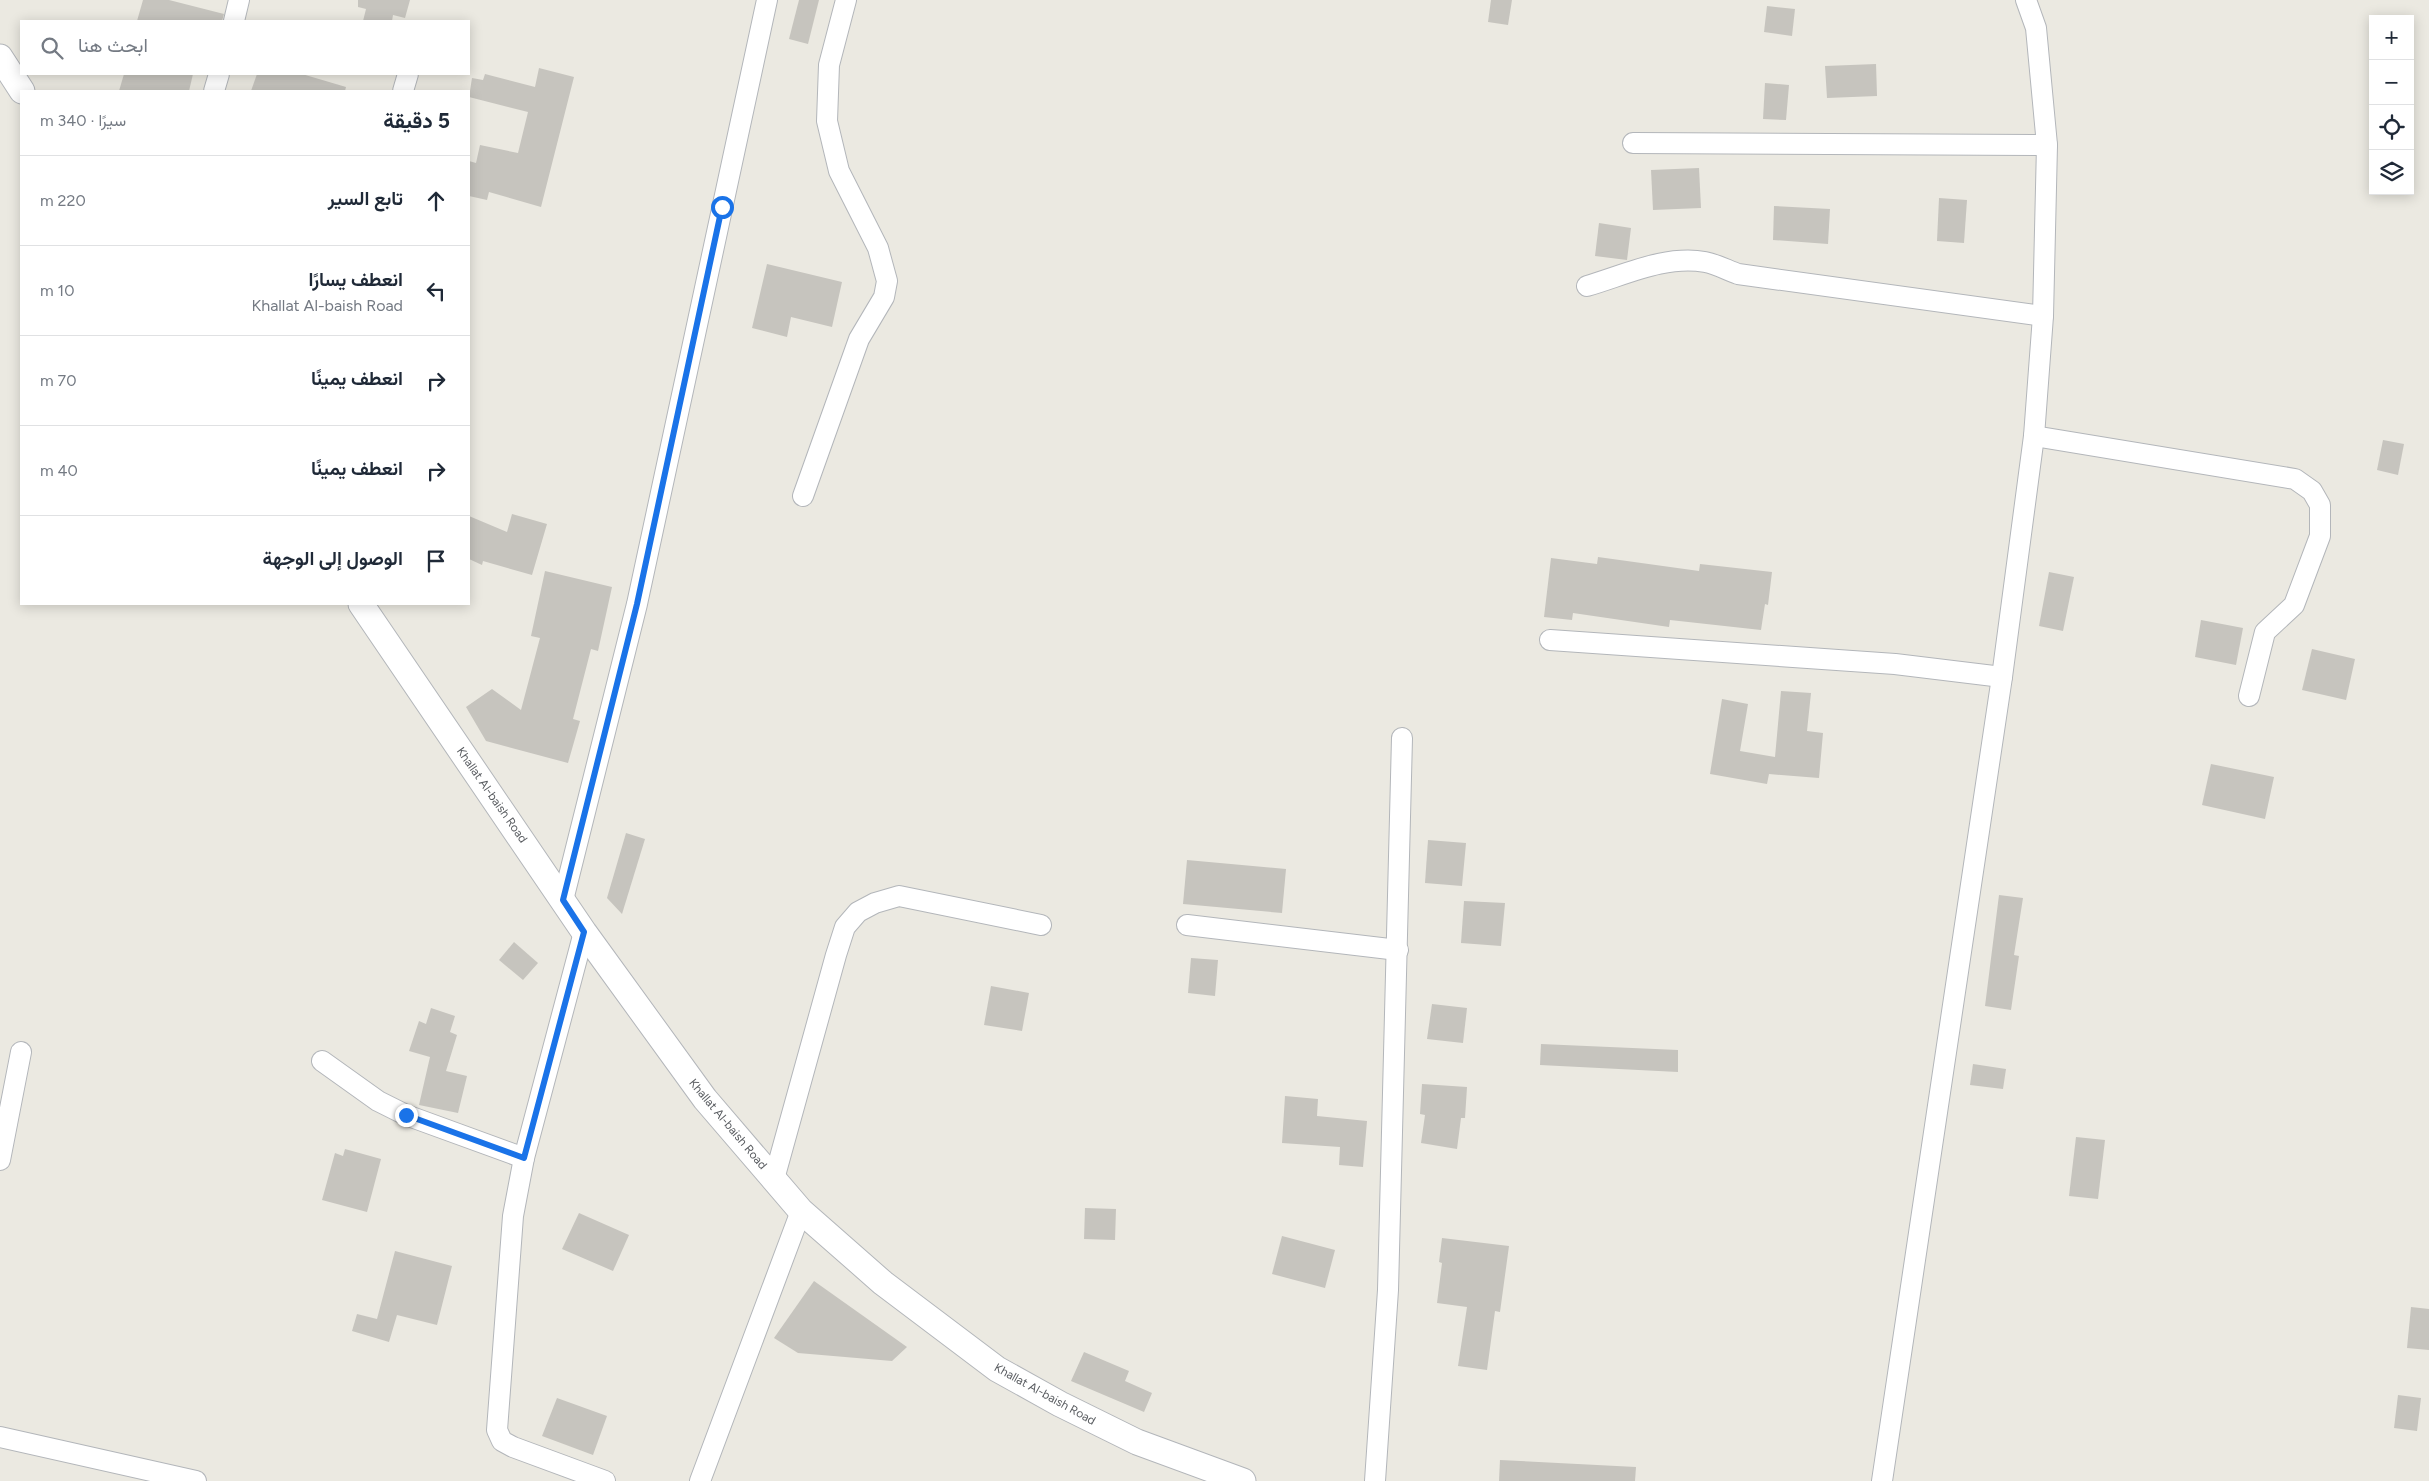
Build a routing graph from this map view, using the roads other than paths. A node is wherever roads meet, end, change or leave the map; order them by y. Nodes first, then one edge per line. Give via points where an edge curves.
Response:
1 (239, 0) edge
2 (767, 0) edge
3 (846, 0) edge
4 (2026, 0) edge
5 (234, 20) edge
6 (0, 57) edge
7 (219, 75) edge
8 (408, 75) edge
9 (21, 90) edge
10 (214, 90) edge
11 (403, 90) edge
12 (1633, 143) dead end
13 (2047, 146) junction
14 (1587, 286) dead end
15 (2043, 316) junction
16 (2034, 436) junction
17 (803, 496) dead end
18 (362, 605) edge
19 (1550, 640) dead end
20 (2002, 677) junction
21 (2249, 696) dead end
22 (1402, 738) dead end
23 (563, 900) junction
24 (1041, 925) dead end
25 (1187, 925) dead end
26 (584, 932) junction
27 (1398, 950) junction
28 (21, 1052) dead end
29 (322, 1061) dead end
30 (524, 1158) junction
31 (0, 1160) edge
32 (774, 1179) junction
33 (801, 1211) junction
34 (0, 1437) edge
35 (196, 1481) edge
36 (605, 1481) edge
37 (700, 1481) edge
38 (1242, 1481) edge
39 (1375, 1481) edge
40 (1882, 1481) edge

1 - 5 street
2 - 23 street via 637,604
3 - 17 street via 829,65 827,121 839,170 878,248 887,280 884,297 859,339
4 - 13 street via 2036,28
6 - 9 street
7 - 10 street
8 - 11 street
12 - 13 street
13 - 15 street
14 - 15 street via 1663,263 1686,260 1707,262 1738,274
15 - 16 street
16 - 20 street
16 - 21 street via 2295,479 2312,491 2320,505 2320,536 2294,604 2264,632
18 - 23 street, Khallat Al-baish Road
19 - 20 street via 1895,664
20 - 40 street
22 - 27 street
23 - 26 street, Khallat Al-baish Road
24 - 32 street via 899,896 858,912 845,927
25 - 27 street
26 - 30 street
26 - 32 street, Khallat Al-baish Road via 705,1099
27 - 39 street via 1388,1290
28 - 31 street
29 - 30 street via 378,1101 406,1115
30 - 36 street via 507,1279 497,1430 502,1441 513,1447
32 - 33 street, Khallat Al-baish Road
33 - 37 street
33 - 38 street, Khallat Al-baish Road via 883,1283 997,1369 1137,1442
34 - 35 street

